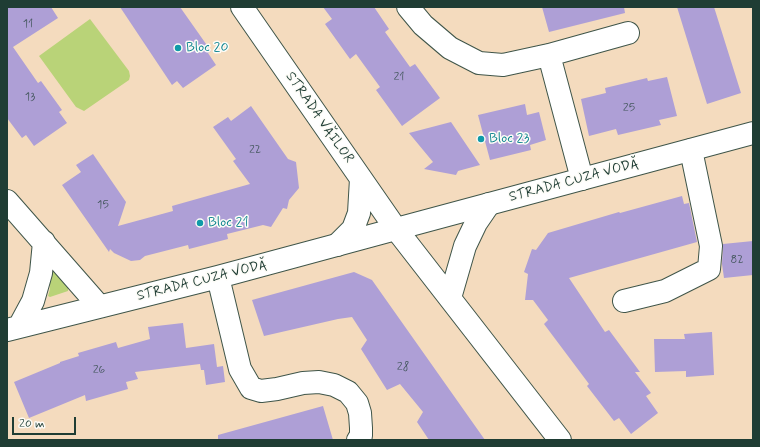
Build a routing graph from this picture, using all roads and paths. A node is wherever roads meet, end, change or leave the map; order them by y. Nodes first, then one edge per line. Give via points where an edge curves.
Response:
1 (242, 7) edge
2 (408, 7) edge
3 (628, 33) dead end
4 (549, 55) junction
5 (753, 133) edge
6 (691, 150) junction
7 (361, 179) junction
8 (582, 179) junction
9 (7, 201) edge
10 (489, 204) junction
11 (396, 230) junction
12 (44, 242) junction
13 (337, 245) junction
14 (218, 277) junction
15 (450, 298) junction
16 (624, 301) dead end
17 (100, 307) junction
18 (13, 328) edge
19 (358, 440) edge
20 (560, 440) edge

1 - 7 street, STRADA VĂILOR
2 - 4 street via 423,25 450,48 479,63 503,65
3 - 4 street
4 - 8 street
5 - 6 street, STRADA CUZA VODĂ
6 - 8 street, STRADA CUZA VODĂ
6 - 16 street via 711,246 709,269 665,291
7 - 11 street, STRADA VĂILOR
7 - 13 street via 359,213 352,229
8 - 10 street, STRADA CUZA VODĂ
9 - 12 street
10 - 11 street, STRADA CUZA VODĂ
10 - 15 street via 465,246
11 - 13 street, STRADA CUZA VODĂ
11 - 15 street
12 - 17 street
12 - 18 street via 42,273 33,300
13 - 14 street, STRADA CUZA VODĂ
14 - 17 street, STRADA CUZA VODĂ
14 - 19 street via 240,369 251,388 261,391 319,382 334,385 348,392 357,403 361,428
15 - 20 street
17 - 18 street, STRADA CUZA VODĂ

